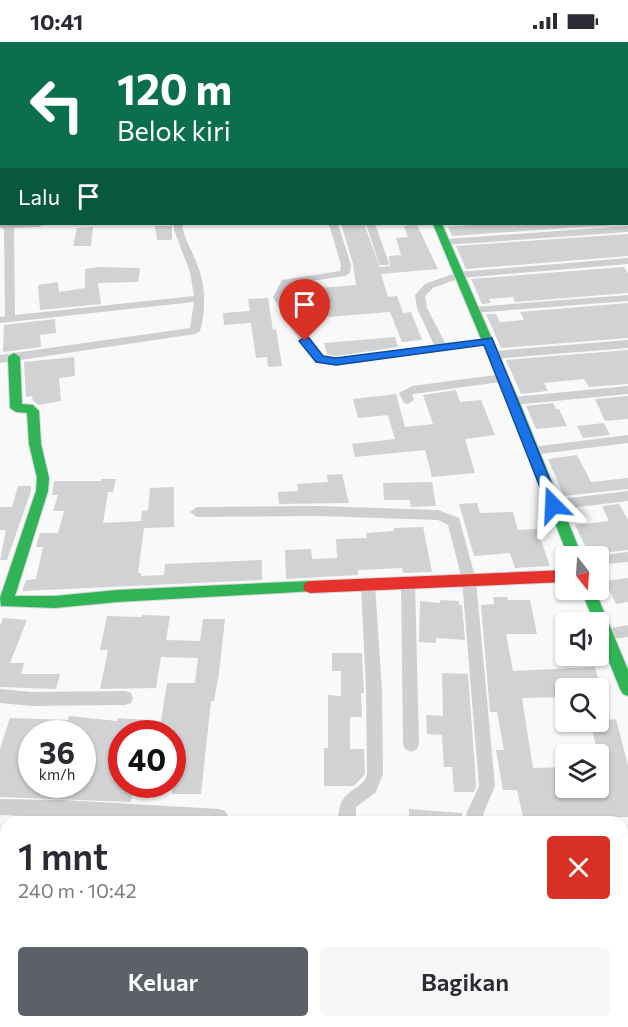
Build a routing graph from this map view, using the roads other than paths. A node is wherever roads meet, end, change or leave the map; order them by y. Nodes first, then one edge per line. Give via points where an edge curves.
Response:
1 (22, 225) edge
2 (178, 225) edge
3 (333, 225) edge
4 (370, 225) edge
5 (437, 225) edge
6 (4, 226) edge
7 (628, 230) edge
8 (445, 242) junction
9 (628, 261) edge
10 (384, 263) dead end
11 (458, 275) junction
12 (200, 298) junction
13 (628, 298) edge
14 (474, 310) junction
15 (5, 320) edge
16 (488, 341) junction
17 (628, 344) edge
18 (441, 347) junction
19 (494, 355) junction
20 (14, 357) junction
21 (0, 359) edge
22 (503, 378) junction
23 (628, 390) edge
24 (408, 400) dead end
25 (513, 401) junction
26 (628, 439) edge
27 (532, 451) junction
28 (628, 496) edge
29 (553, 505) junction
30 (197, 512) dead end
31 (571, 546) edge
32 (628, 557) edge
33 (609, 559) edge
34 (555, 576) edge
35 (469, 580) junction
36 (408, 583) junction
37 (368, 585) junction
38 (628, 631) edge
39 (609, 634) edge
40 (609, 642) edge
41 (628, 689) edge
42 (0, 696) edge
43 (125, 698) dead end
44 (411, 744) dead end
45 (0, 807) edge
46 (197, 816) edge
47 (347, 816) edge
48 (475, 816) edge

1 - 6 street
2 - 12 street via 180,242
3 - 18 street via 345,273 286,282 278,297 315,355 336,362
4 - 10 street
5 - 8 street
6 - 15 street
7 - 8 street
8 - 11 street
9 - 11 street
11 - 14 street
11 - 18 street via 429,286 420,295 422,308
12 - 15 street
12 - 20 street via 192,333
13 - 14 street
14 - 16 street
16 - 18 street
16 - 19 street
17 - 19 street
19 - 22 street
20 - 21 street
20 - 37 street via 16,408 33,411 43,485 6,602
22 - 24 street via 412,390 405,393
22 - 25 street
23 - 25 street
25 - 27 street
26 - 27 street
27 - 29 street
28 - 29 street
29 - 31 street
30 - 35 street via 385,512 446,517 456,528
32 - 33 street
34 - 35 street
35 - 36 street
35 - 48 street via 487,786
36 - 37 street
36 - 44 street
37 - 47 street via 375,774 370,788 348,805
38 - 39 street
40 - 41 street
42 - 43 street
45 - 46 street

